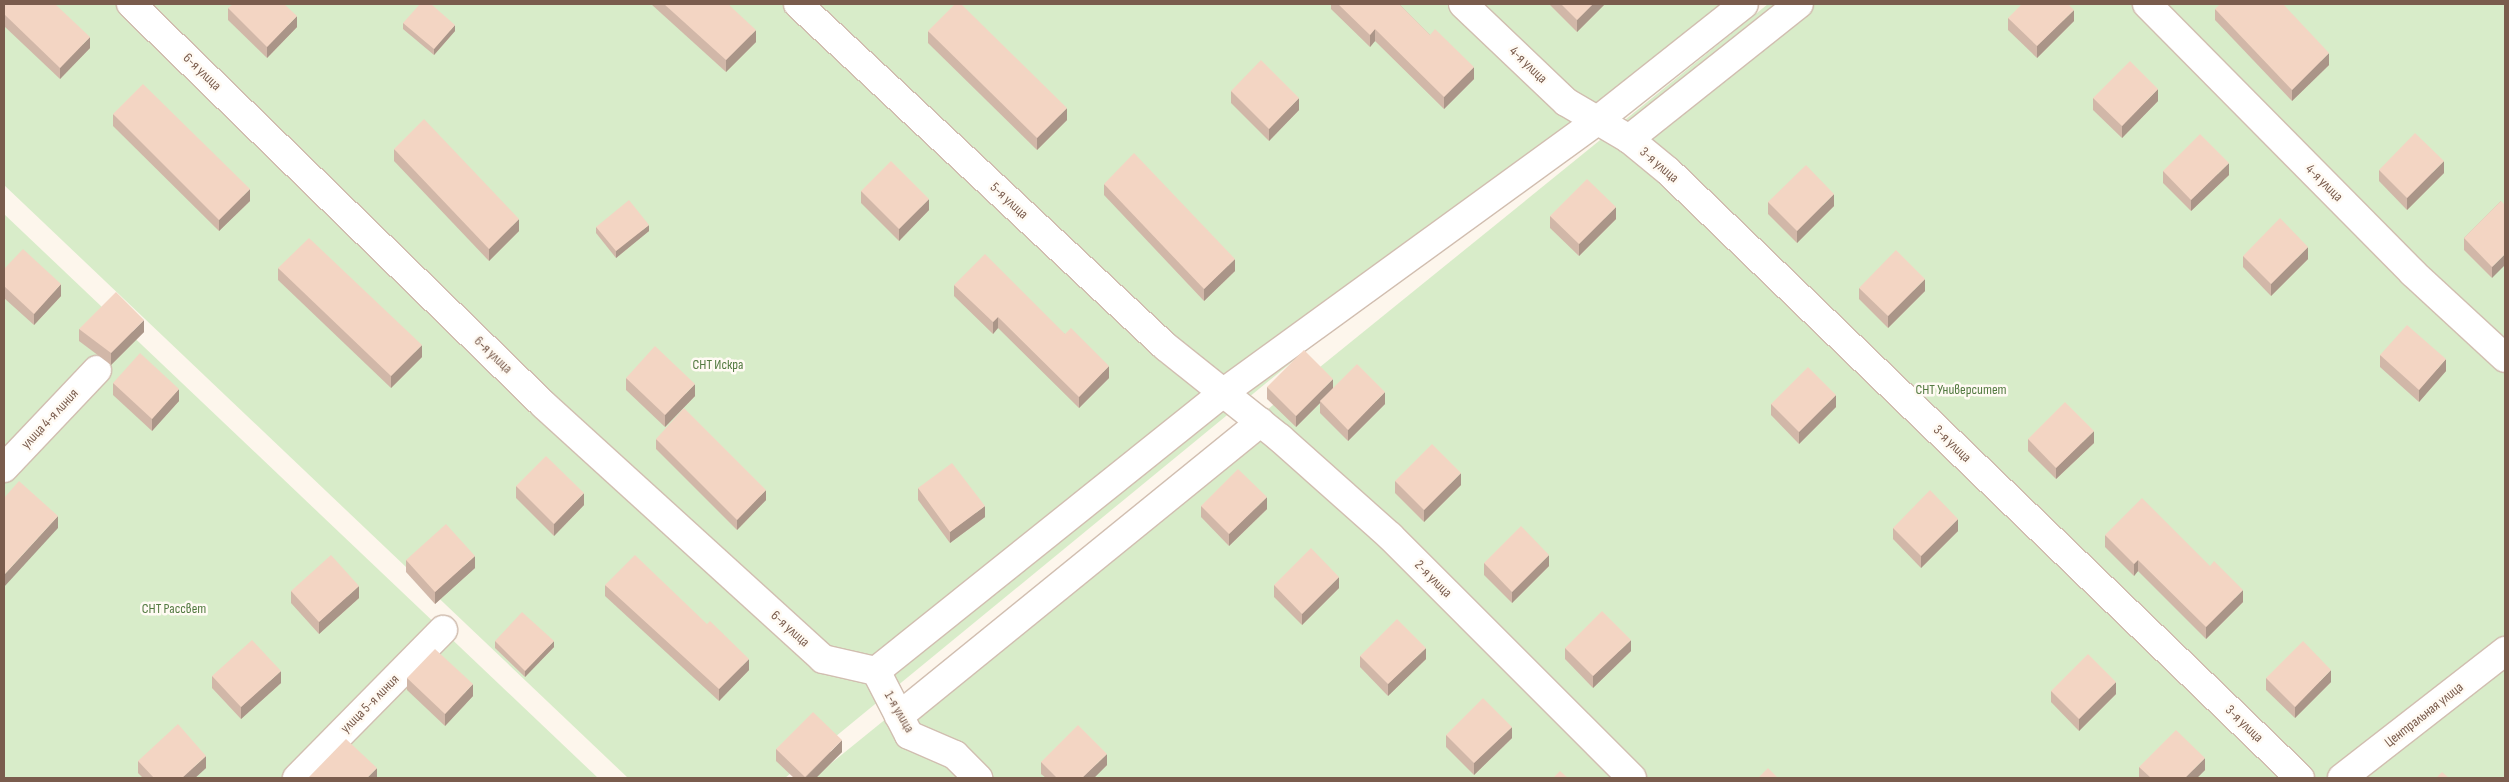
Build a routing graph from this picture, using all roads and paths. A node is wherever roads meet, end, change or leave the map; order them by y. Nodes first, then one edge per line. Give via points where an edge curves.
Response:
1 (131, 4) edge
2 (798, 4) edge
3 (1463, 4) edge
4 (1744, 4) edge
5 (1800, 4) edge
6 (2147, 4) edge
7 (1594, 123) junction
8 (1629, 139) junction
9 (2505, 358) edge
10 (97, 370) dead end
11 (1224, 392) junction
12 (1262, 422) junction
13 (4, 468) edge
14 (443, 630) dead end
15 (2505, 651) edge
16 (876, 671) junction
17 (899, 716) junction
18 (297, 778) edge
19 (978, 778) edge
20 (1632, 778) edge
21 (2300, 778) edge
22 (2342, 778) edge

1 - 16 street, 6-я улица via 544,405 823,659
2 - 11 street, 5-я улица via 1166,348
3 - 7 street, 4-я улица
4 - 7 street
5 - 8 street
6 - 9 street, 4-я улица via 2413,273
7 - 8 street, 3-я улица
7 - 11 street
8 - 21 street, 3-я улица via 1668,171
10 - 13 street, улица 4-я линия
11 - 12 street, 2-я улица
11 - 16 street
12 - 17 street
12 - 20 street, 2-я улица via 1390,536
14 - 18 street, улица 5-я линия
15 - 22 street, Центральная улица
16 - 17 street, 1-я улица
17 - 19 street, 1-я улица via 909,735 955,755

